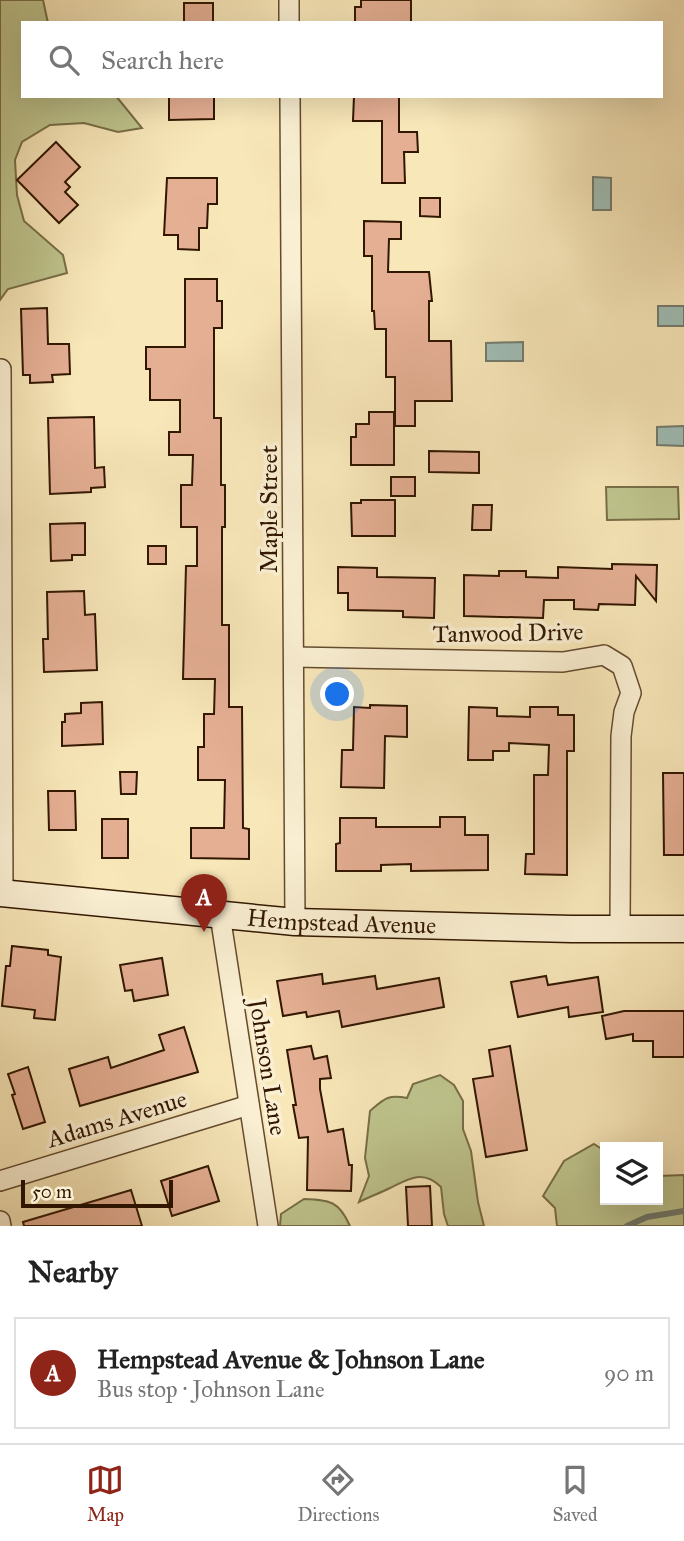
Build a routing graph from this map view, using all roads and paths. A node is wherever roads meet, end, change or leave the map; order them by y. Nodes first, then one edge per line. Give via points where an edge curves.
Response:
1 (289, 0) edge
2 (289, 21) edge
3 (290, 98) edge
4 (1, 369) edge
5 (295, 657) junction
6 (1, 893) edge
7 (220, 915) junction
8 (295, 922) junction
9 (620, 928) junction
10 (684, 929) edge
11 (249, 1105) junction
12 (0, 1181) edge
13 (268, 1226) edge

1 - 2 street
3 - 5 street, Maple Street
4 - 6 street
5 - 8 street, Maple Street
5 - 9 street, Tanwood Drive via 563,662 604,655 622,666 631,693 621,736
6 - 7 main road, Hempstead Avenue
7 - 8 main road, Hempstead Avenue
7 - 11 street, Johnson Lane
8 - 9 main road, Hempstead Avenue
9 - 10 main road, Hempstead Avenue
11 - 12 street, Adams Avenue
11 - 13 street, Johnson Lane

